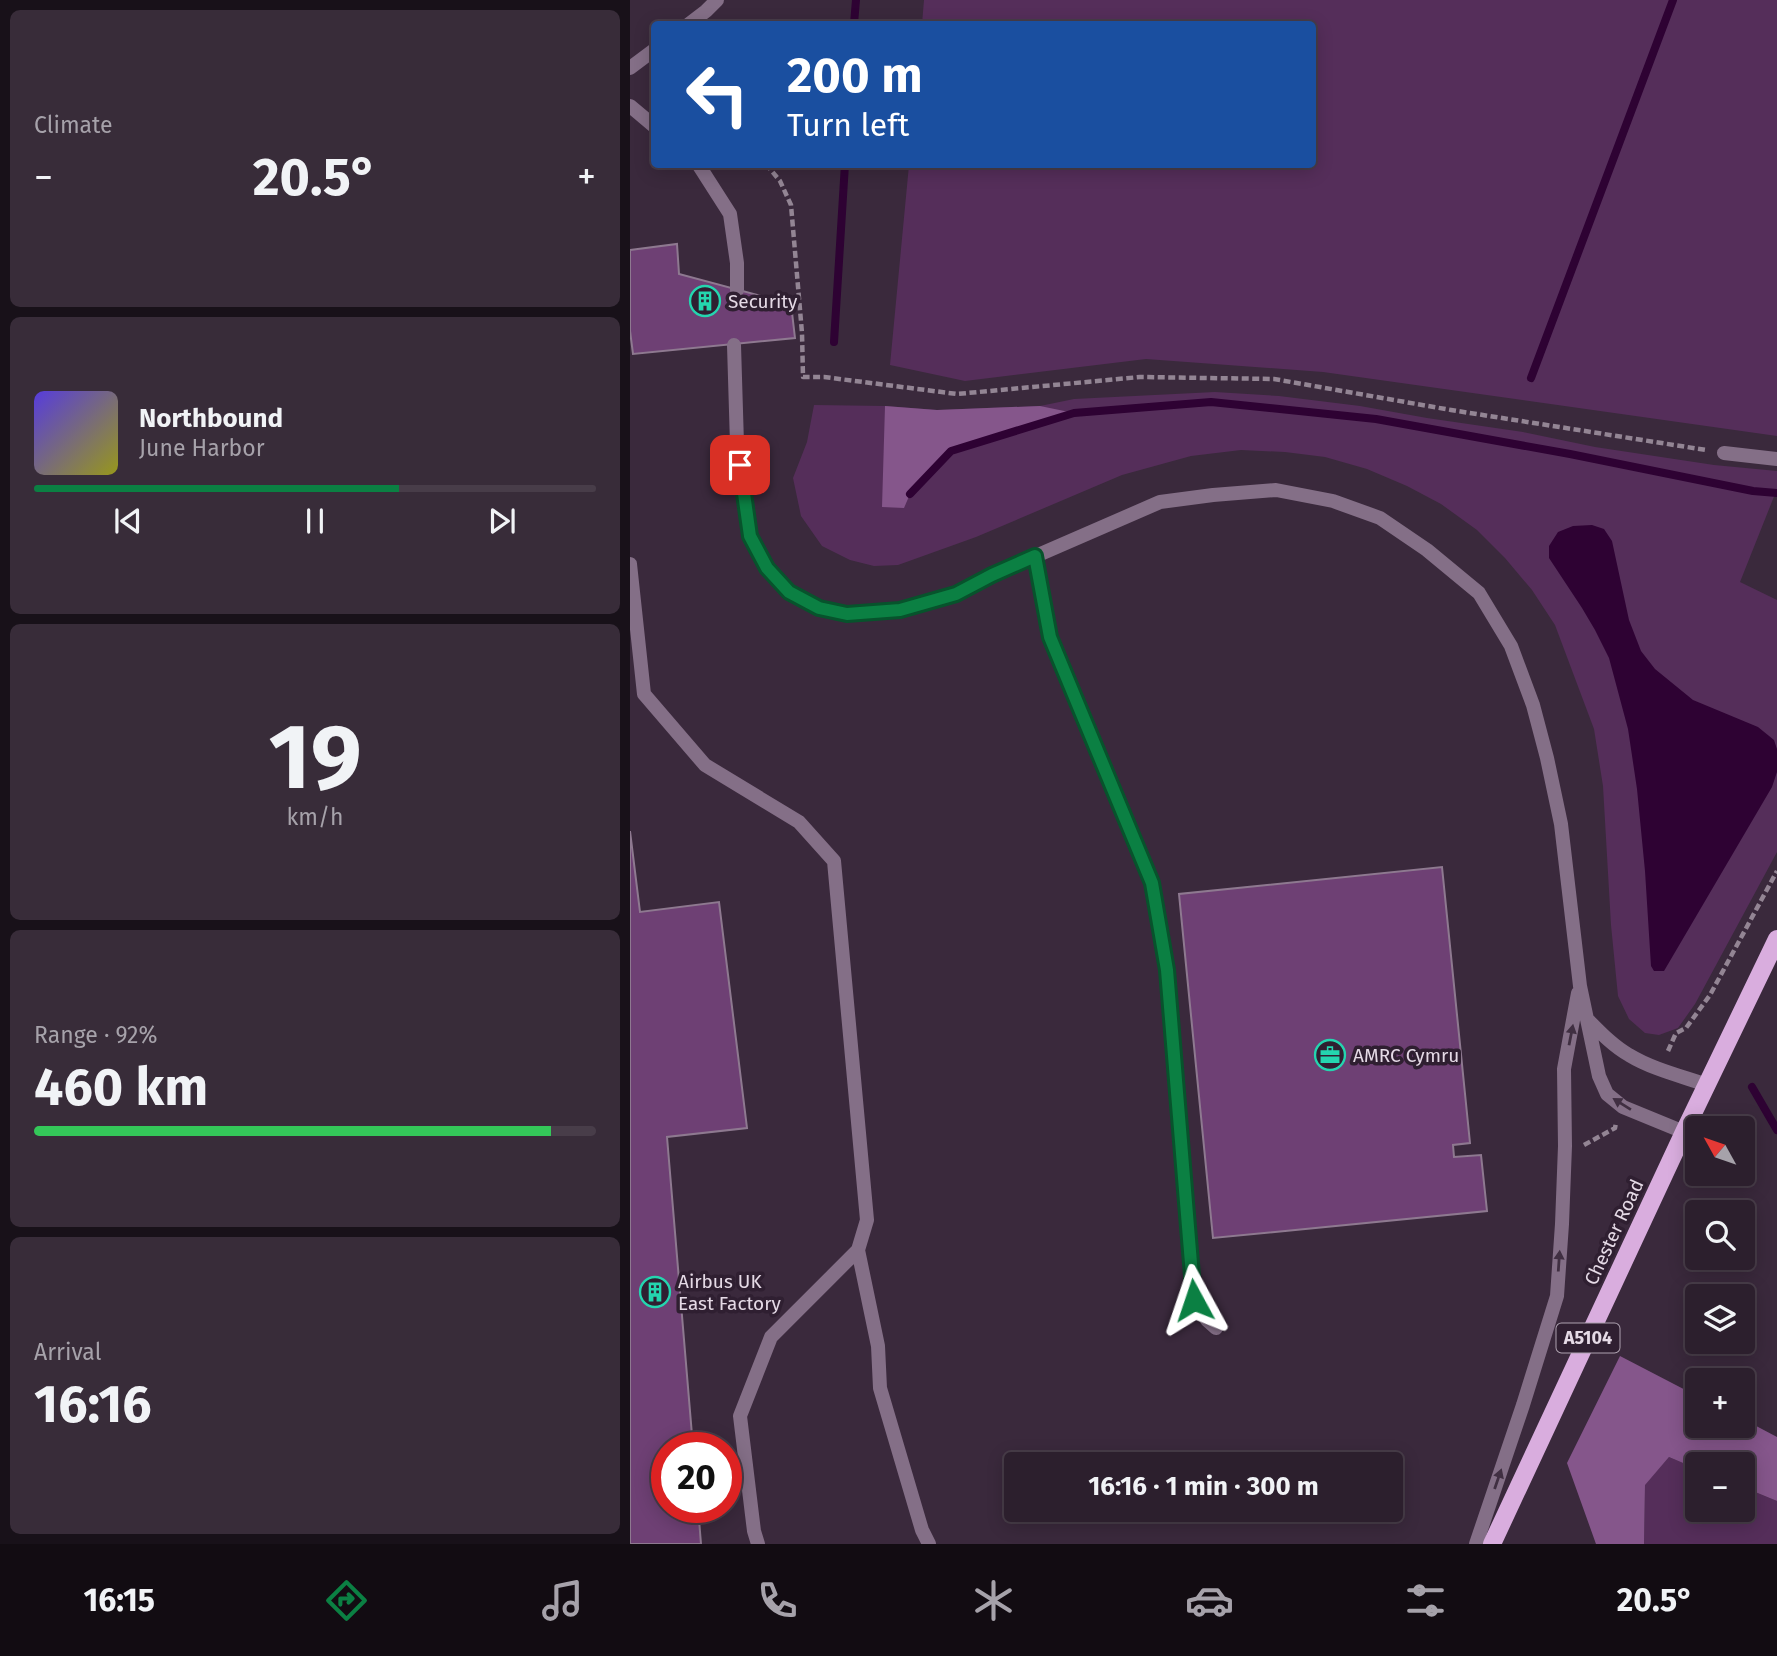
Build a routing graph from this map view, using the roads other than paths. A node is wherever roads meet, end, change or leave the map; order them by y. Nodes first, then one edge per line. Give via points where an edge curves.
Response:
1 (717, 0) edge
2 (693, 21) edge
3 (651, 53) edge
4 (630, 68) edge
5 (630, 106) edge
6 (651, 124) edge
7 (701, 168) edge
8 (737, 290) dead end
9 (734, 345) dead end
10 (1724, 453) road end
11 (1777, 458) edge
12 (1035, 556) junction
13 (630, 564) edge
14 (1777, 939) edge
15 (1580, 986) junction
16 (1587, 1020) junction
17 (1707, 1085) junction
18 (1684, 1132) junction
19 (859, 1250) junction
20 (1216, 1328) dead end
21 (758, 1544) edge
22 (929, 1544) edge
23 (1476, 1544) edge
24 (1492, 1544) edge

1 - 2 street
3 - 4 street
5 - 6 street
7 - 8 street via 730,214
9 - 12 street via 737,444 750,536 767,568 789,592 819,608 847,614 900,610 956,594
10 - 11 street
12 - 15 street via 1160,502 1276,490 1333,501 1380,519 1427,550 1479,593 1511,646 1533,705 1561,824
12 - 20 street via 1050,637 1152,883 1167,970 1194,1300
13 - 19 street via 644,694 705,765 799,822 834,861 867,1220
14 - 17 main road, Chester Road / A5104
15 - 16 street
23 -> 15 street via 1557,1296 1564,1069
16 - 17 street via 1630,1056
18 -> 16 street via 1623,1107 1607,1094
17 - 18 main road, Chester Road / A5104
18 - 24 main road, Chester Road / A5104
19 - 21 street via 771,1338 740,1416
19 - 22 street via 878,1346 880,1388

